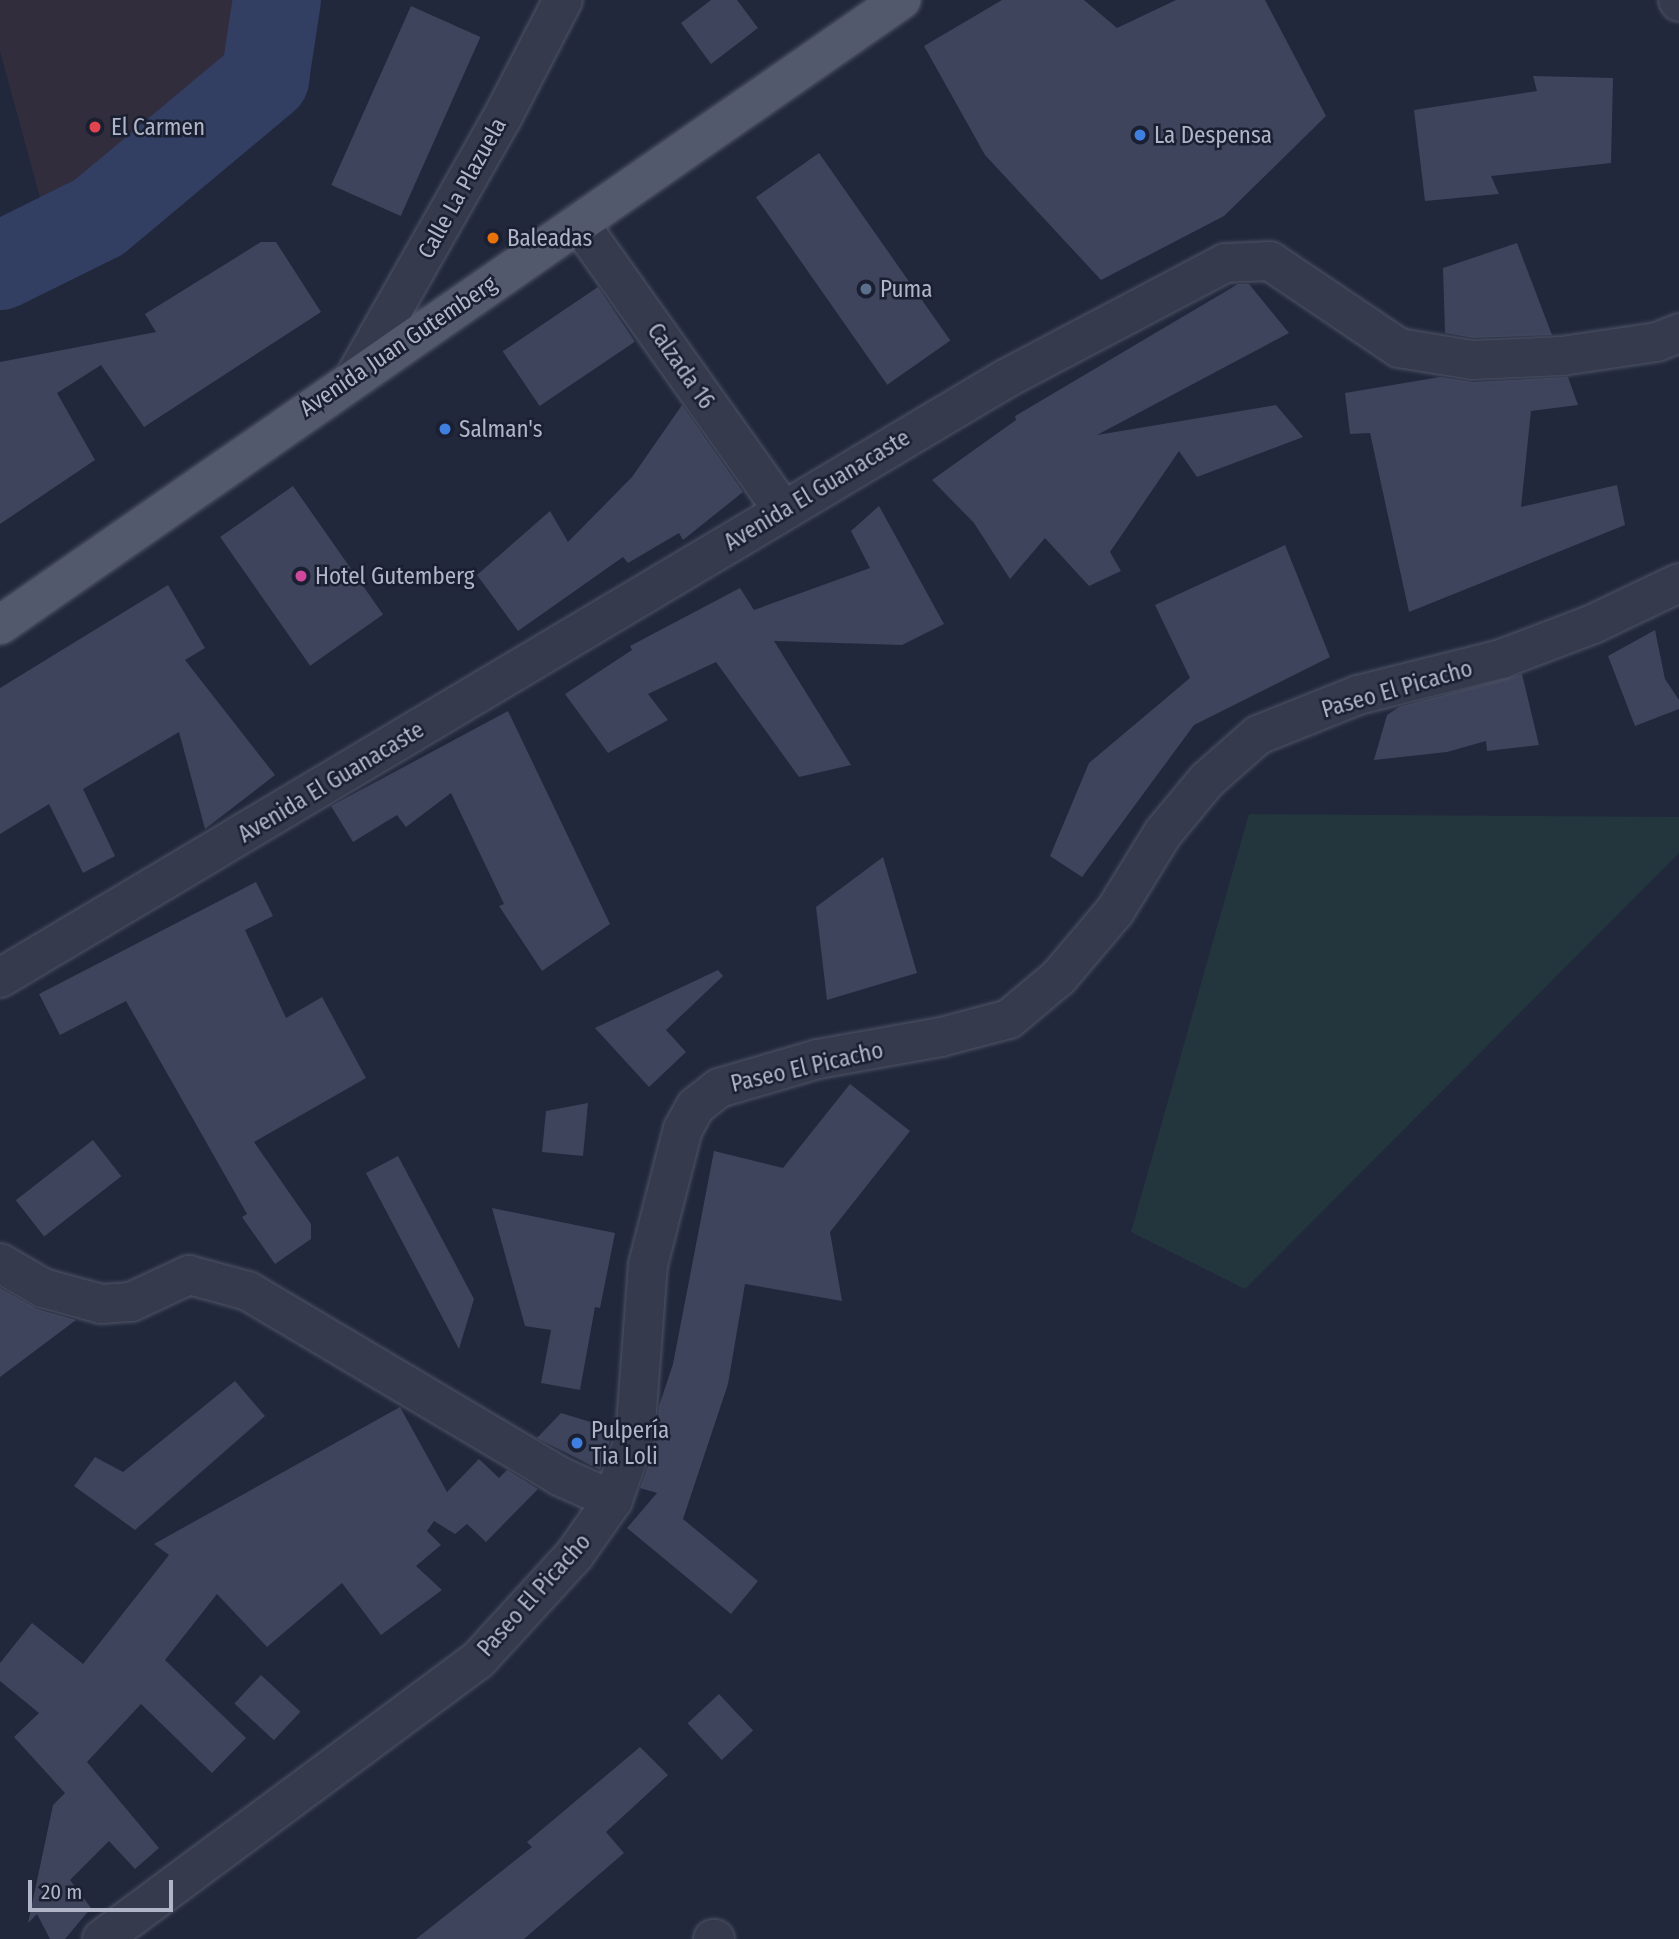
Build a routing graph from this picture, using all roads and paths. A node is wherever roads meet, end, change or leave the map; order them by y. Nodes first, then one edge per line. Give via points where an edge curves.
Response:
1 (563, 0) edge
2 (901, 0) edge
3 (579, 223) junction
4 (1679, 332) edge
5 (357, 373) junction
6 (783, 510) junction
7 (1679, 583) edge
8 (0, 625) edge
9 (0, 978) edge
10 (0, 1263) edge
11 (613, 1500) junction
12 (102, 1939) edge

1 - 5 street, Calle La Plazuela via 502,118
2 - 3 main road, Avenida Juan Gutemberg
3 - 5 main road, Avenida Juan Gutemberg
3 - 6 street, Calzada 16
4 - 6 street, Avenida El Guanacaste via 1657,342 1562,356 1472,360 1399,348 1270,261 1244,259 1225,263 1007,378
5 - 8 main road, Avenida Juan Gutemberg
6 - 9 street, Avenida El Guanacaste
7 - 11 street, Paseo El Picacho via 1593,624 1501,659 1358,695 1258,735 1207,780 1163,833 1115,911 1059,977 1009,1019 941,1037 818,1059 719,1088 696,1106 683,1129 648,1265 635,1437
10 - 11 street via 43,1288 100,1304 131,1302 189,1275 248,1291 547,1469
11 - 12 street, Paseo El Picacho via 575,1554 478,1660

